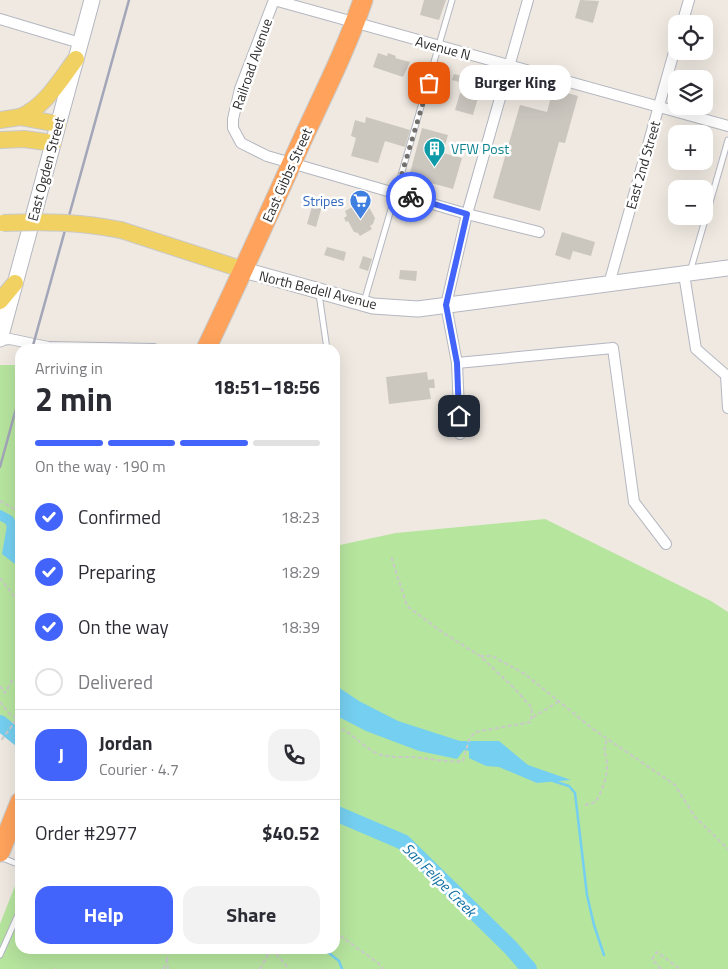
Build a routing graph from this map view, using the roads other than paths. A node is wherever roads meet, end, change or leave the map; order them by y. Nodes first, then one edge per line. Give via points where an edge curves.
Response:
1 (92, 0) edge
2 (274, 0) edge
3 (363, 0) edge
4 (452, 0) edge
5 (528, 0) edge
6 (689, 0) edge
7 (685, 15) edge
8 (0, 19) edge
9 (355, 24) junction
10 (80, 43) junction
11 (439, 47) junction
12 (76, 59) junction
13 (672, 60) edge
14 (510, 65) junction
15 (659, 107) junction
16 (20, 117) junction
17 (0, 120) edge
18 (58, 124) junction
19 (728, 126) edge
20 (0, 140) edge
21 (728, 140) edge
22 (53, 143) junction
23 (292, 162) junction
24 (396, 193) junction
25 (467, 214) junction
26 (2, 224) edge
27 (539, 232) dead end
28 (728, 268) edge
29 (244, 270) junction
30 (687, 273) junction
31 (15, 283) junction
32 (609, 284) junction
33 (319, 291) junction
34 (0, 301) edge
35 (363, 303) junction
36 (446, 305) junction
37 (0, 339) edge
38 (32, 344) edge
39 (208, 344) edge
40 (325, 344) edge
41 (457, 363) junction
42 (727, 376) edge
43 (728, 408) edge
44 (460, 434) dead end
45 (666, 544) dead end
46 (15, 814) edge
47 (0, 852) edge
48 (0, 856) edge
49 (15, 864) edge
50 (15, 921) edge
51 (0, 955) edge

1 - 10 main road, East Ogden Street
2 - 9 street, Avenue N
2 - 23 street, Railroad Avenue via 240,89 233,128 241,143 267,156
3 - 9 highway, East Gibbs Street
4 - 11 lane
5 - 14 street
6 - 7 street
8 - 10 street
9 - 11 street, Avenue N
9 - 23 highway, East Gibbs Street
10 - 12 main road, East Ogden Street
11 - 14 street, Avenue N
11 - 24 lane
12 - 16 main road via 44,101
12 - 18 main road, East Ogden Street
13 - 15 street, East 2nd Street
14 - 15 street, Avenue N
14 - 25 street
15 - 19 street, Avenue N
15 - 32 street, East 2nd Street
16 - 17 main road
16 - 18 main road
18 - 22 main road, East Ogden Street
20 - 22 main road
21 - 30 lane
22 - 31 main road, East Ogden Street
23 - 24 street
23 - 29 highway, East Gibbs Street
24 - 25 street
24 - 35 lane
25 - 27 street
25 - 36 street
26 - 29 main road, North Bedell Avenue, bridge via 48,221 92,224 121,230
28 - 30 main road, North Bedell Avenue
29 - 33 main road, North Bedell Avenue
29 - 39 highway, East Gibbs Street
30 - 32 main road, North Bedell Avenue
30 - 42 street via 696,350
31 - 34 main road
31 - 37 main road, East Ogden Street
32 - 36 main road, North Bedell Avenue
33 - 35 main road, North Bedell Avenue
33 - 40 lane
35 - 36 main road, North Bedell Avenue via 418,309
36 - 41 street
37 - 38 street
41 - 44 street
41 - 45 street via 613,348 634,502
42 - 43 street
46 - 47 highway
48 - 49 lane
50 - 51 lane

